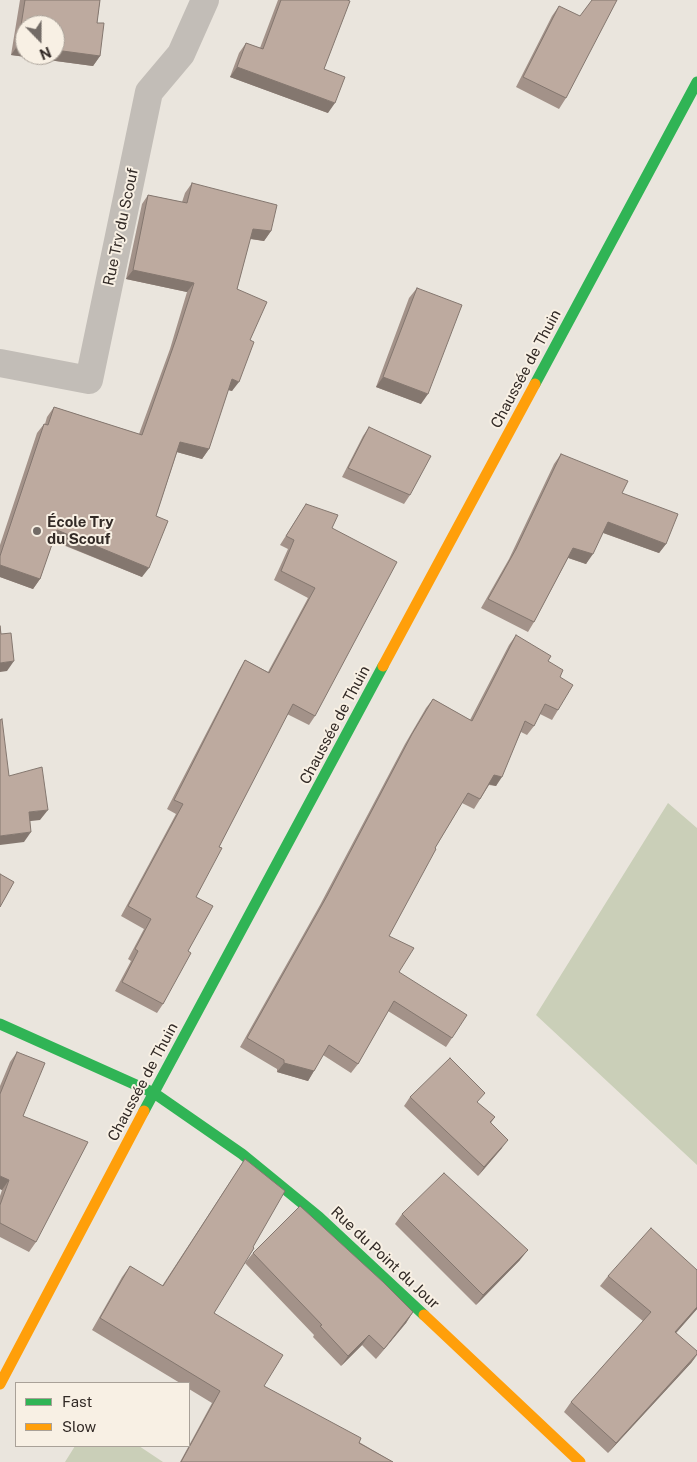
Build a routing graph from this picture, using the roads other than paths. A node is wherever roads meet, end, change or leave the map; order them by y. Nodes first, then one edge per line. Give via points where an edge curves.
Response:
1 (205, 0) edge
2 (697, 82) edge
3 (0, 363) edge
4 (0, 1024) edge
5 (154, 1093) junction
6 (0, 1384) edge
7 (580, 1462) edge

1 - 3 street, Rue Try du Scouf via 181,54 148,92 89,380
2 - 5 main road, Chaussée de Thuin
4 - 5 main road
5 - 6 main road, Chaussée de Thuin
5 - 7 main road, Rue du Point du Jour via 242,1154 319,1217

